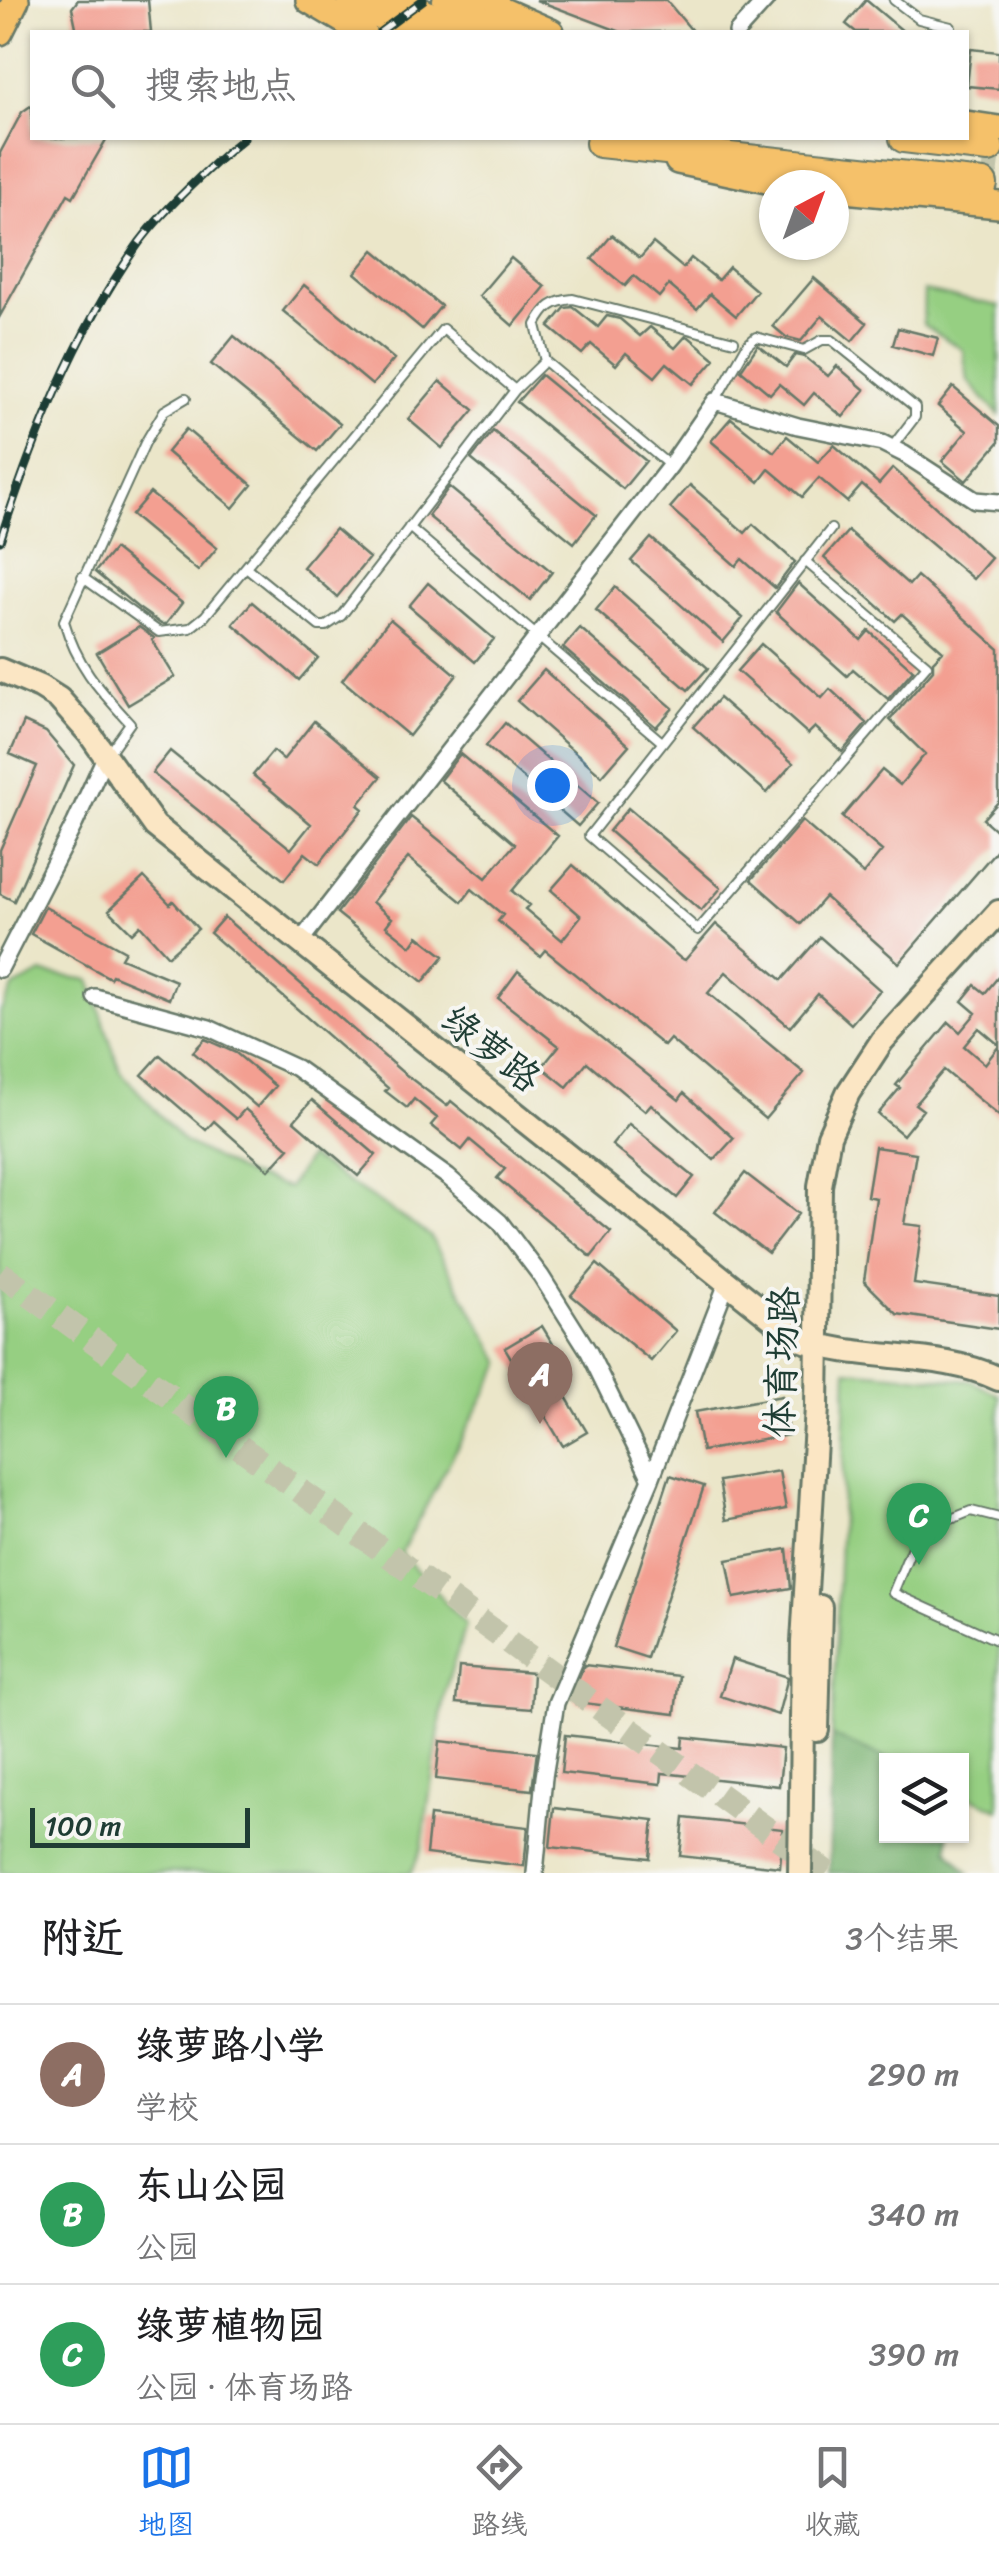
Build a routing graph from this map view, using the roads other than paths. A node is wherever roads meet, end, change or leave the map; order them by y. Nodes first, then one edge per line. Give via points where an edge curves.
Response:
1 (16, 0) edge
2 (308, 0) edge
3 (352, 0) edge
4 (398, 0) edge
5 (447, 0) edge
6 (478, 0) edge
7 (766, 0) edge
8 (894, 0) edge
9 (951, 27) dead end
10 (360, 30) edge
11 (408, 30) edge
12 (455, 30) edge
13 (499, 30) edge
14 (546, 30) edge
15 (739, 30) edge
16 (0, 32) edge
17 (969, 129) edge
18 (593, 140) edge
19 (751, 140) edge
20 (910, 140) edge
21 (990, 167) edge
22 (759, 178) edge
23 (849, 187) edge
24 (734, 340) dead end
25 (545, 362) junction
26 (515, 390) junction
27 (186, 398) dead end
28 (715, 401) junction
29 (891, 448) junction
30 (670, 466) junction
31 (999, 502) edge
32 (409, 527) junction
33 (831, 529) dead end
34 (805, 561) junction
35 (246, 568) junction
36 (82, 577) junction
37 (539, 635) junction
38 (0, 670) edge
39 (662, 742) junction
40 (105, 758) junction
41 (999, 912) edge
42 (999, 928) edge
43 (299, 943) junction
44 (0, 969) edge
45 (95, 997) dead end
46 (728, 1283) junction
47 (824, 1349) junction
48 (999, 1378) edge
49 (651, 1479) junction
50 (999, 1518) edge
51 (999, 1640) edge
52 (535, 1873) edge
53 (800, 1873) edge
54 (814, 1873) edge

1 - 16 main road
2 - 10 main road
3 - 11 highway
4 - 12 highway
5 - 13 highway
6 - 14 main road
7 - 15 street
8 - 9 lane via 919,19
17 - 21 main road
18 - 21 highway
18 - 22 main road
19 - 21 highway
20 - 21 highway
21 - 23 main road
24 - 25 lane via 573,298 556,301 536,325
25 - 26 lane
25 - 30 lane
26 - 32 lane
26 - 35 lane via 443,329
27 - 36 lane via 164,410 144,443
28 - 29 street
28 - 29 lane via 756,338 804,350 832,340 915,408
28 - 30 street
29 - 31 street via 975,500
30 - 37 street
32 - 35 lane via 326,626
32 - 37 lane
33 - 34 lane
34 - 39 lane
34 - 39 lane via 927,665 698,930 589,836
35 - 36 lane via 205,616 173,632 159,632
36 - 40 lane via 64,621 72,652 130,723
37 - 39 lane
37 - 43 street
38 - 40 main road, 绿萝路 via 59,699
40 - 43 main road, 绿萝路 via 155,826
40 - 44 street
41 - 47 main road, 体育场路 via 882,1041 829,1136 820,1186
42 - 47 main road, 体育场路 via 889,1050 858,1098 833,1187
43 - 46 main road, 绿萝路
45 - 49 street via 209,1028 296,1068 448,1176 500,1222 540,1276 588,1352
46 - 47 main road, 绿萝路 via 797,1338
46 - 49 street
47 - 48 main road, 绿萝路 via 972,1366
47 - 53 main road, 体育场路 via 803,1642
47 - 54 main road, 体育场路
49 - 52 street via 556,1704
50 - 51 lane via 971,1511 940,1524 912,1548 893,1594

